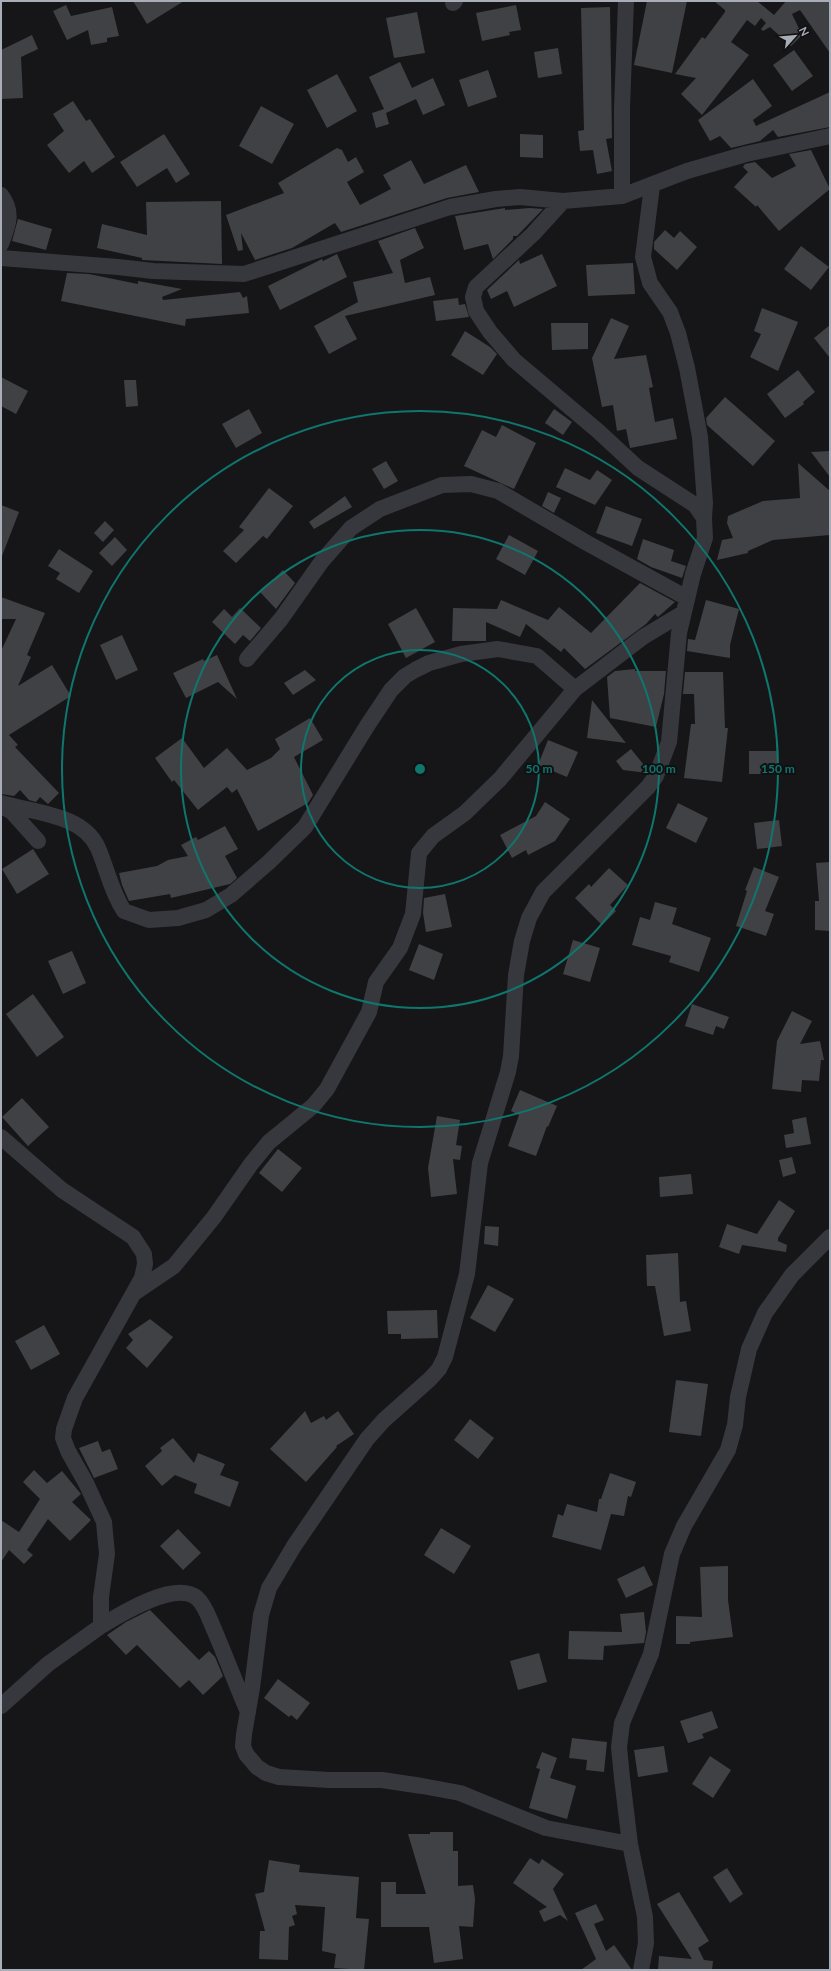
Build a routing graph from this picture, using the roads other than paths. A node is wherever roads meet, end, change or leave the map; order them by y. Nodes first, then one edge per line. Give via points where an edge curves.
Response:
1 (626, 1) edge
2 (830, 136) edge
3 (652, 186) junction
4 (1, 195) edge
5 (622, 196) junction
6 (562, 201) junction
7 (1, 244) edge
8 (1, 258) edge
9 (704, 518) junction
10 (685, 606) junction
11 (247, 659) dead end
12 (575, 689) junction
13 (1, 804) edge
14 (38, 841) dead end
15 (1, 1137) edge
16 (830, 1237) edge
17 (134, 1293) junction
18 (101, 1626) junction
19 (1, 1706) edge
20 (248, 1712) junction
21 (630, 1844) junction
22 (640, 1970) edge

1 - 5 street
2 - 3 street via 746,154 687,171
3 - 5 street
3 - 9 street via 642,257 650,283 670,312 687,368 700,437
4 - 7 street via 8,204 8,224
5 - 6 street
6 - 8 street via 520,197 450,207 244,274 153,271
6 - 9 street via 533,234 476,287 473,297 476,311 514,360 638,468 695,505
9 - 10 street via 705,538
10 - 11 street via 498,491 471,484 442,485 380,509 351,528 322,561 281,619
10 - 12 street
10 - 20 street via 679,633 669,742 665,758 656,776 635,802 543,892 529,918 516,975 508,1072 480,1163 467,1274 444,1356 430,1379 384,1420 367,1440 294,1546 269,1588 261,1615
12 - 13 street via 538,656 498,649 461,654 428,663 415,670 391,690 305,827 231,895 206,910 178,918 149,920 124,911 112,888 98,847 85,829 63,818
12 - 17 street via 500,779 465,813 433,836 419,853 413,914 400,948 376,982 368,1012 327,1089 313,1106 269,1142 214,1218 174,1266
13 - 14 street via 12,812
15 - 17 street via 62,1190 133,1237 144,1254 145,1264 142,1278
16 - 21 street via 792,1275 765,1313 743,1368 735,1425 728,1450 684,1526 672,1554 650,1654 622,1723 620,1755
17 - 18 street via 75,1398 63,1438 104,1522 107,1554 101,1597
18 - 19 street via 48,1664
18 - 20 street via 147,1601 164,1596 187,1594 197,1598 223,1650
20 - 21 street via 243,1746 251,1761 266,1773 279,1777 382,1780 422,1786 460,1794 546,1828
21 - 22 street via 645,1917 646,1943

